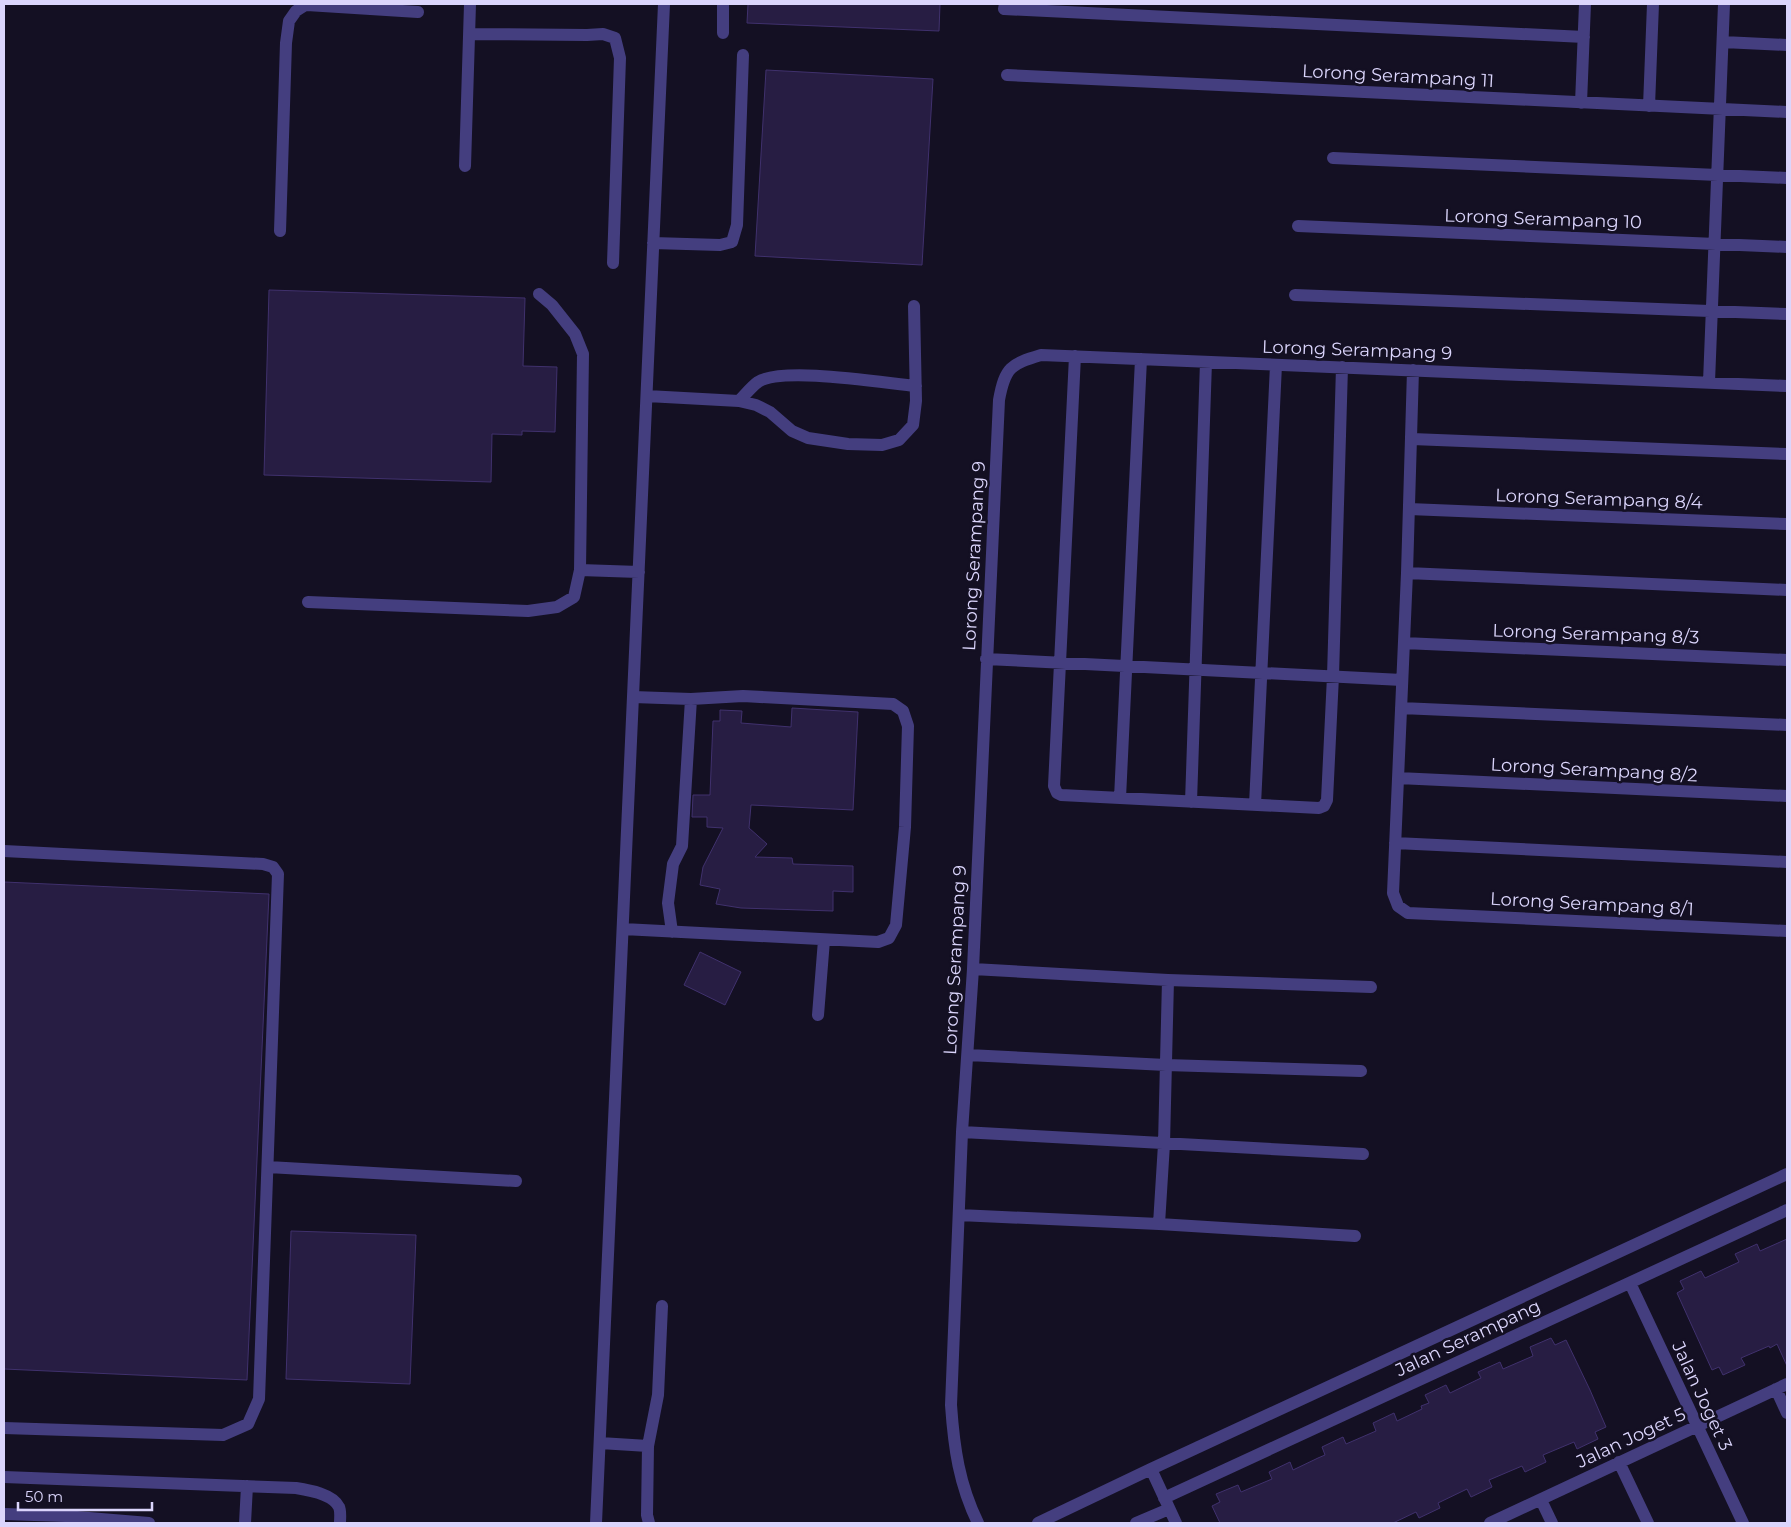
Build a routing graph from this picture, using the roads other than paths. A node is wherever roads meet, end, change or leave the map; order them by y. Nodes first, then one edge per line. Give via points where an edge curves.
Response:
1 (307, 4) edge
2 (470, 4) edge
3 (664, 4) edge
4 (724, 4) edge
5 (1005, 4) edge
6 (1585, 4) edge
7 (1653, 4) edge
8 (1724, 4) edge
9 (418, 12) dead end
10 (723, 32) dead end
11 (470, 34) junction
12 (1584, 37) junction
13 (1723, 42) junction
14 (1787, 45) edge
15 (743, 55) dead end
16 (1007, 75) dead end
17 (1581, 103) junction
18 (1648, 106) junction
19 (1720, 109) junction
20 (1787, 112) edge
21 (1332, 158) dead end
22 (466, 166) dead end
23 (1717, 175) junction
24 (1787, 178) edge
25 (1298, 226) dead end
26 (280, 230) dead end
27 (653, 243) junction
28 (1715, 244) junction
29 (1787, 246) edge
30 (612, 263) dead end
31 (539, 294) dead end
32 (1295, 295) dead end
33 (914, 306) dead end
34 (1712, 311) junction
35 (1787, 314) edge
36 (1075, 356) junction
37 (1141, 359) junction
38 (1206, 362) junction
39 (1276, 365) junction
40 (1342, 367) junction
41 (1413, 370) junction
42 (1709, 382) junction
43 (916, 386) junction
44 (1787, 386) edge
45 (647, 396) junction
46 (739, 401) junction
47 (1412, 439) junction
48 (1787, 454) edge
49 (1409, 509) junction
50 (1787, 524) edge
51 (580, 570) junction
52 (639, 572) junction
53 (1407, 573) junction
54 (1787, 590) edge
55 (308, 602) dead end
56 (1404, 644) junction
57 (986, 659) junction
58 (1787, 660) edge
59 (1060, 662) junction
60 (1127, 665) junction
61 (1196, 669) junction
62 (1262, 672) junction
63 (1333, 676) junction
64 (1402, 680) junction
65 (633, 697) junction
66 (691, 699) junction
67 (1401, 708) junction
68 (1787, 725) edge
69 (1398, 778) junction
70 (1787, 796) edge
71 (1120, 798) junction
72 (1192, 802) junction
73 (1255, 805) junction
74 (1395, 843) junction
75 (4, 851) edge
76 (1787, 862) edge
77 (623, 929) junction
78 (1787, 931) edge
79 (672, 932) junction
80 (824, 940) junction
81 (973, 969) junction
82 (1168, 980) junction
83 (1372, 987) dead end
84 (818, 1015) dead end
85 (968, 1055) junction
86 (1166, 1065) junction
87 (1361, 1071) dead end
88 (962, 1132) junction
89 (1164, 1144) junction
90 (1363, 1154) dead end
91 (268, 1167) junction
92 (1787, 1174) edge
93 (516, 1181) dead end
94 (1787, 1210) edge
95 (959, 1215) junction
96 (1159, 1224) junction
97 (1355, 1236) dead end
98 (1630, 1283) junction
99 (662, 1306) dead end
100 (1782, 1386) edge
101 (1787, 1413) edge
102 (1697, 1426) junction
103 (4, 1428) edge
104 (600, 1443) junction
105 (648, 1446) junction
106 (1619, 1462) junction
107 (1151, 1469) junction
108 (4, 1477) edge
109 (247, 1486) junction
110 (1541, 1500) junction
111 (1167, 1504) junction
112 (4, 1514) edge
113 (149, 1523) edge
114 (245, 1523) edge
115 (340, 1523) edge
116 (596, 1523) edge
117 (649, 1523) edge
118 (978, 1523) edge
119 (1038, 1523) edge
120 (1136, 1523) edge
121 (1176, 1523) edge
122 (1490, 1523) edge
123 (1552, 1523) edge
124 (1648, 1523) edge
125 (1743, 1523) edge

1 - 9 street
1 - 26 street via 292,16 287,36
2 - 11 street
3 - 27 street
4 - 10 street
5 - 12 street via 1004,9
6 - 12 street
7 - 18 street
8 - 13 street
11 - 22 street
11 - 30 street via 603,34 615,38 620,58
12 - 17 street
13 - 14 street
13 - 19 street
15 - 27 street via 737,225 732,242 720,245
16 - 17 street, Lorong Serampang 11
17 - 18 street, Lorong Serampang 11
18 - 19 street, Lorong Serampang 11
19 - 20 street, Lorong Serampang 11
19 - 23 street
21 - 23 street
23 - 24 street
23 - 28 street
25 - 28 street, Lorong Serampang 10
27 - 45 street
28 - 29 street, Lorong Serampang 10
28 - 34 street
31 - 51 street via 576,334 583,354
32 - 34 street
33 - 43 street
34 - 35 street
34 - 42 street
36 - 37 street, Lorong Serampang 9
36 - 57 street, Lorong Serampang 9 via 1042,355 1027,359 1007,371 1002,383
36 - 59 street
37 - 38 street, Lorong Serampang 9
37 - 60 street
38 - 39 street, Lorong Serampang 9
38 - 61 street
39 - 40 street, Lorong Serampang 9
39 - 62 street
40 - 41 street, Lorong Serampang 9
40 - 63 street
41 - 42 street, Lorong Serampang 9
41 - 47 street
42 - 44 street, Lorong Serampang 9
43 - 46 street via 814,375 779,376 759,381
43 - 46 street via 913,425 899,440 882,445 808,438 792,431 770,412
45 - 46 street
45 - 52 street
47 - 48 street
47 - 49 street
49 - 50 street, Lorong Serampang 8/4
49 - 53 street
51 - 52 street
51 - 55 street via 574,597 557,607 528,611
52 - 65 street
53 - 54 street
53 - 56 street
56 - 58 street, Lorong Serampang 8/3
56 - 64 street
57 - 59 street
57 - 81 street, Lorong Serampang 9
59 - 60 street
59 - 71 street via 1054,786 1061,795
60 - 61 street
60 - 71 street
61 - 62 street
61 - 72 street
62 - 63 street
62 - 73 street
63 - 64 street
63 - 73 street via 1327,800 1324,806
64 - 67 street
65 - 66 street
65 - 77 street
66 - 79 street via 682,846 673,864 668,903
66 - 80 street via 743,696 893,704 903,711 908,726 905,827 896,926 890,938 878,942
67 - 68 street
67 - 69 street
69 - 70 street, Lorong Serampang 8/2
69 - 74 street
71 - 72 street
72 - 73 street
74 - 76 street
74 - 78 street, Lorong Serampang 8/1 via 1393,893 1398,906 1408,913
75 - 91 street via 273,866 278,874
77 - 79 street
77 - 104 street
79 - 80 street
80 - 84 street
81 - 82 street
81 - 85 street, Lorong Serampang 9
82 - 83 street
82 - 86 street
85 - 86 street
85 - 88 street, Lorong Serampang 9
86 - 87 street
86 - 89 street
88 - 89 street
88 - 95 street, Lorong Serampang 9
89 - 90 street
89 - 96 street
91 - 93 street
91 - 103 street via 259,1398 248,1424 222,1435
92 - 107 street
94 - 98 street, Jalan Serampang
95 - 96 street
95 - 118 street, Lorong Serampang 9 via 951,1405 960,1476
96 - 97 street
98 - 102 street, Jalan Joget 3
98 - 111 street, Jalan Serampang
99 - 105 street via 658,1395
100 - 101 street
100 - 102 street, Jalan Joget 5
102 - 106 street, Jalan Joget 5
102 - 125 street, Jalan Joget 3
104 - 105 street
104 - 116 street
105 - 117 street
106 - 110 street, Jalan Joget 5
106 - 124 street
107 - 111 street
107 - 119 street
108 - 109 street
109 - 114 street
109 - 115 street via 316,1492 333,1500 339,1508
110 - 122 street, Jalan Joget 5
110 - 123 street
111 - 120 street, Jalan Serampang
111 - 121 street
112 - 113 street

